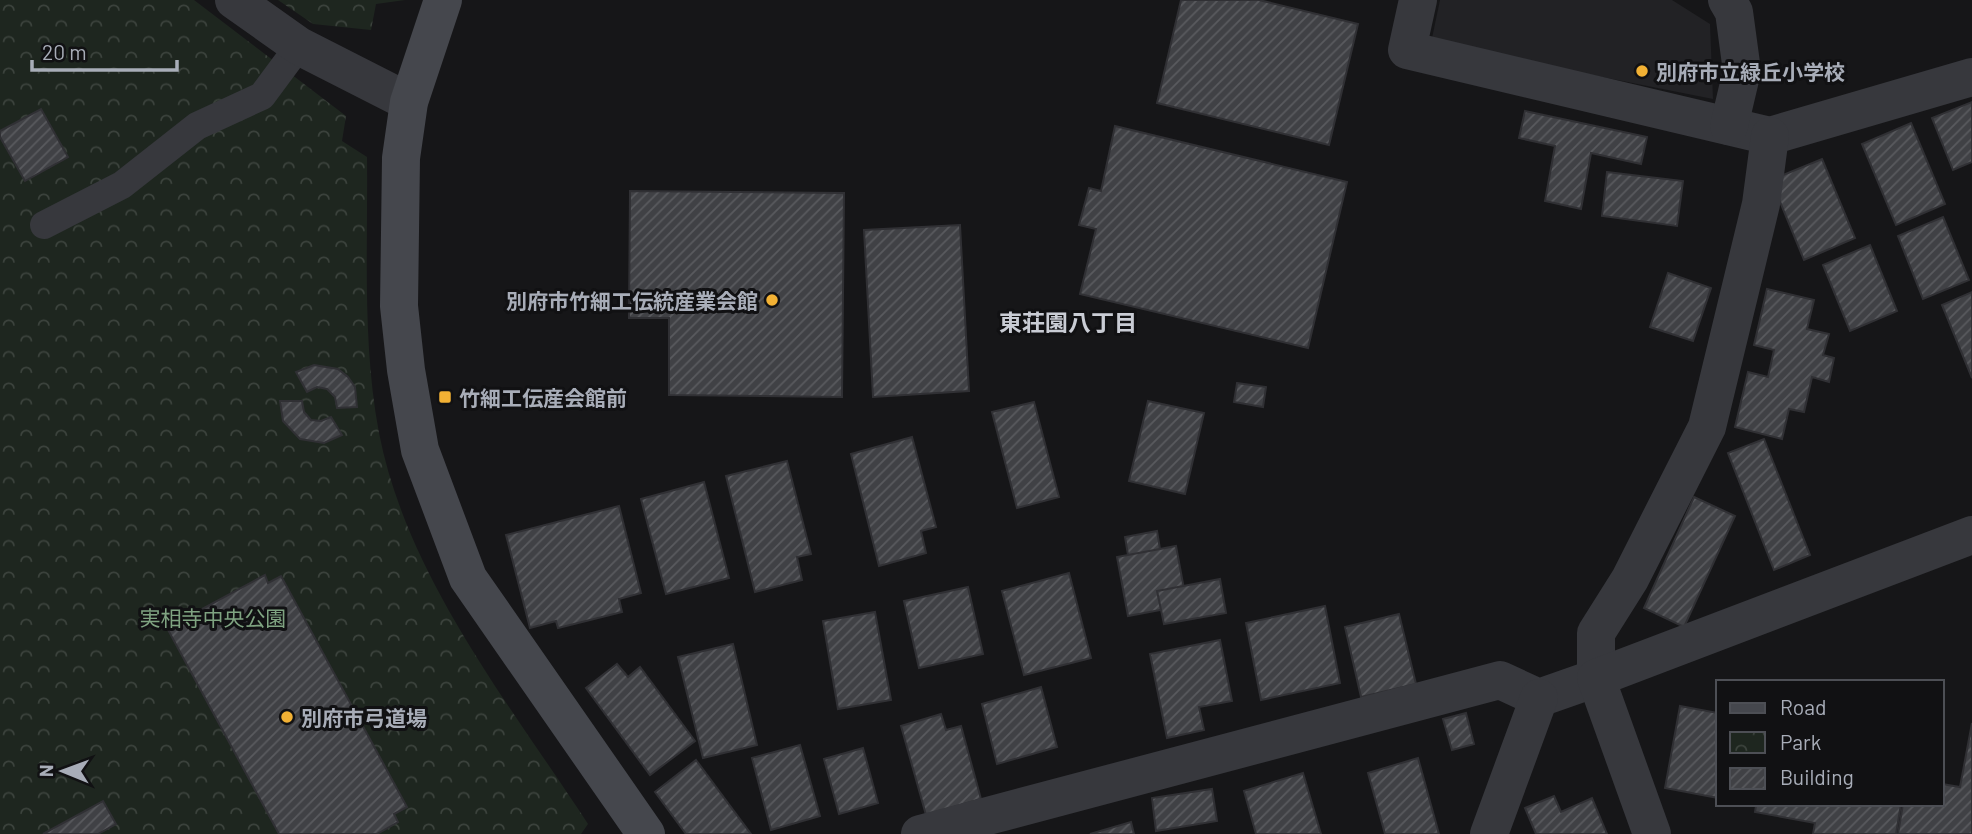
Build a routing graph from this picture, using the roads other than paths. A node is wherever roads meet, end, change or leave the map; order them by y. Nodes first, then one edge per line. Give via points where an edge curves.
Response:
1 (233, 0) edge
2 (443, 0) edge
3 (1418, 0) edge
4 (1727, 0) edge
5 (299, 46) junction
6 (1972, 77) edge
7 (409, 102) junction
8 (1728, 126) junction
9 (1770, 136) junction
10 (44, 225) dead end
11 (1972, 535) edge
12 (1596, 678) junction
13 (1539, 698) junction
14 (646, 834) edge
15 (920, 834) edge
16 (1489, 834) edge
17 (1652, 834) edge

1 - 5 street
2 - 7 street
3 - 8 street via 1407,50
4 - 8 street via 1734,12 1742,71
5 - 7 street
5 - 10 lane via 262,96 197,126 122,185
6 - 9 street
7 - 14 street via 401,158 399,306 420,450 468,578
8 - 9 street
9 - 12 street via 1761,204 1707,427 1630,579 1596,633
11 - 12 street
12 - 13 street
12 - 17 street
13 - 15 street via 1500,680
13 - 16 street

